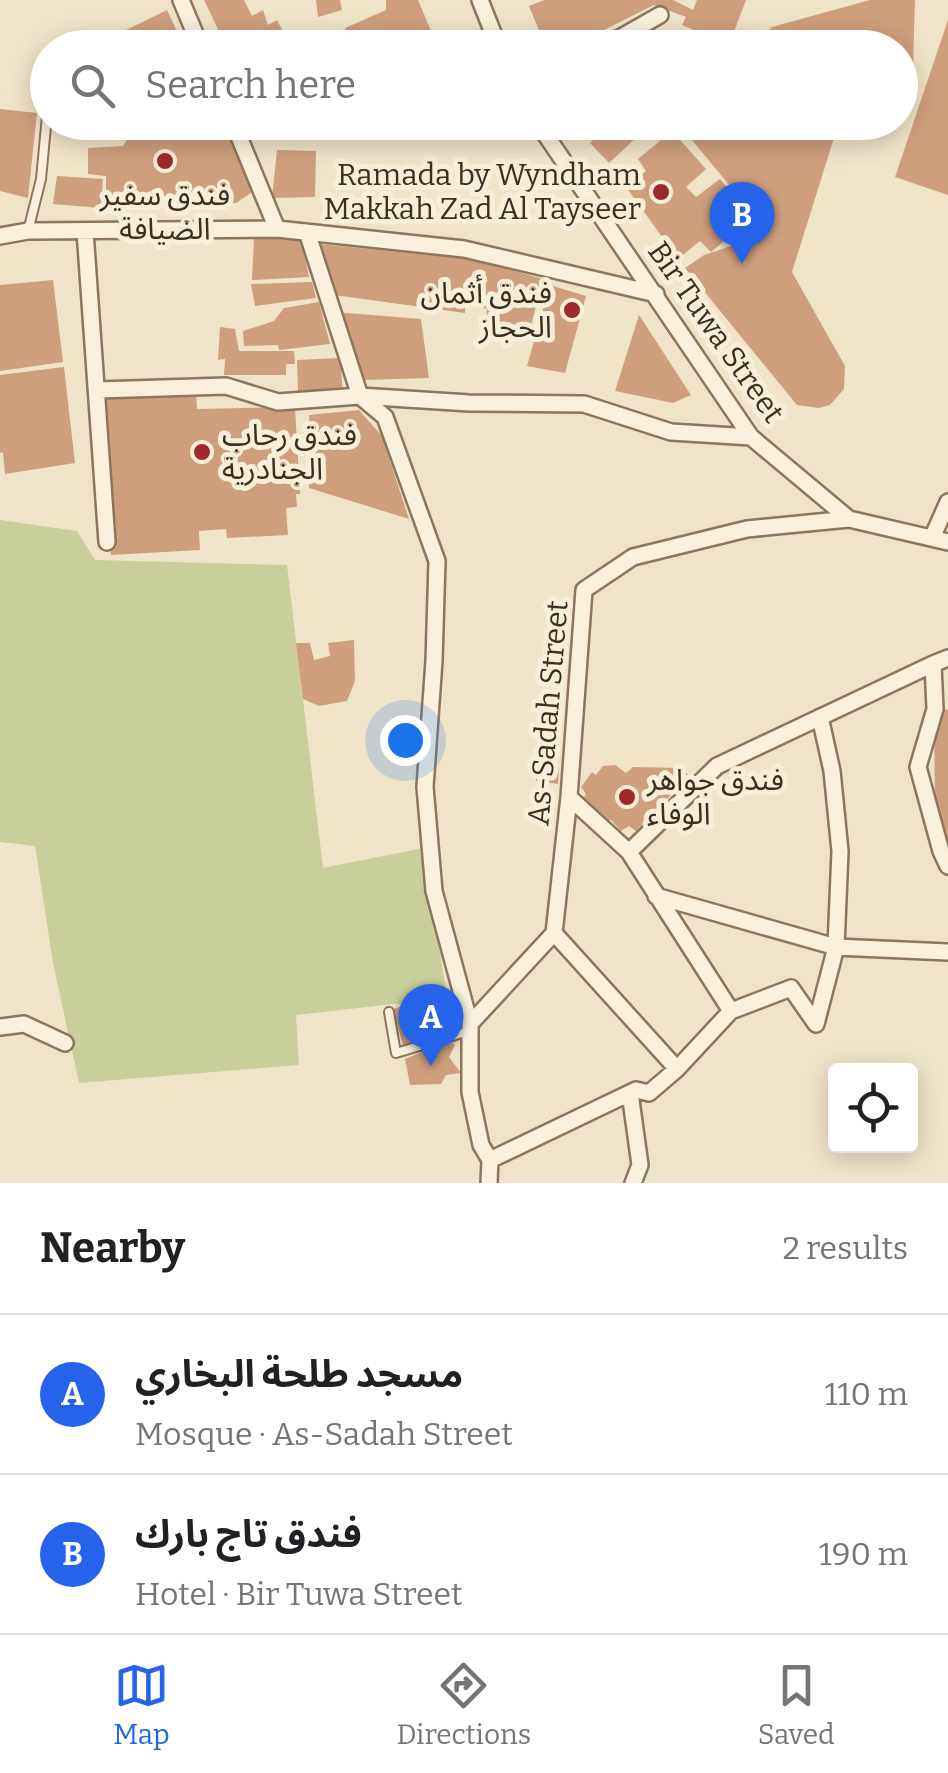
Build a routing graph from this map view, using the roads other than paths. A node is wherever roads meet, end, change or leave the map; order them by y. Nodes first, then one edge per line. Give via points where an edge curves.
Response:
1 (181, 0) edge
2 (480, 0) edge
3 (660, 15) dead end
4 (194, 30) edge
5 (492, 30) edge
6 (634, 30) edge
7 (45, 140) edge
8 (241, 140) edge
9 (549, 140) edge
10 (0, 223) edge
11 (278, 229) junction
12 (85, 231) junction
13 (28, 232) junction
14 (307, 232) junction
15 (0, 236) edge
16 (656, 294) junction
17 (98, 390) junction
18 (360, 396) junction
19 (751, 437) junction
20 (948, 502) edge
21 (849, 519) junction
22 (940, 540) edge
23 (107, 542) dead end
24 (940, 661) edge
25 (820, 717) junction
26 (569, 796) junction
27 (628, 852) junction
28 (948, 866) edge
29 (656, 896) junction
30 (554, 933) junction
31 (836, 947) junction
32 (948, 952) edge
33 (731, 1011) junction
34 (390, 1012) dead end
35 (0, 1028) edge
36 (470, 1028) junction
37 (65, 1043) dead end
38 (677, 1069) junction
39 (630, 1093) junction
40 (490, 1160) junction
41 (489, 1183) edge
42 (633, 1183) edge

1 - 4 street
2 - 5 street
3 - 6 street
7 - 13 lane
8 - 11 street
9 - 16 street, Bir Tuwa Street
10 - 13 street
11 - 12 street
11 - 14 street
12 - 13 street
12 - 17 street
13 - 15 street
14 - 16 street via 464,249
14 - 18 street
16 - 19 street, Bir Tuwa Street
17 - 18 street via 226,386 278,402
17 - 23 street
18 - 19 street via 584,404 671,432
18 - 36 street via 385,417 437,561 424,787 434,890
19 - 21 street, Bir Tuwa Street
20 - 22 street
21 - 22 street, Bir Tuwa Street
21 - 26 street, As-Sadah Street via 747,529 632,557 584,590
24 - 25 street
24 - 28 street via 936,709 918,767
25 - 27 street via 717,766
25 - 31 street via 840,851
26 - 27 street
26 - 30 street, As-Sadah Street
27 - 29 street
29 - 31 street
29 - 33 street
30 - 36 street
30 - 38 street
31 - 32 street
31 - 33 street via 816,1024 791,988
33 - 38 street
34 - 36 lane via 396,1053
35 - 37 street via 24,1024
36 - 40 street via 470,1092
38 - 39 street via 649,1094
39 - 40 street
39 - 42 street via 640,1165
40 - 41 street

